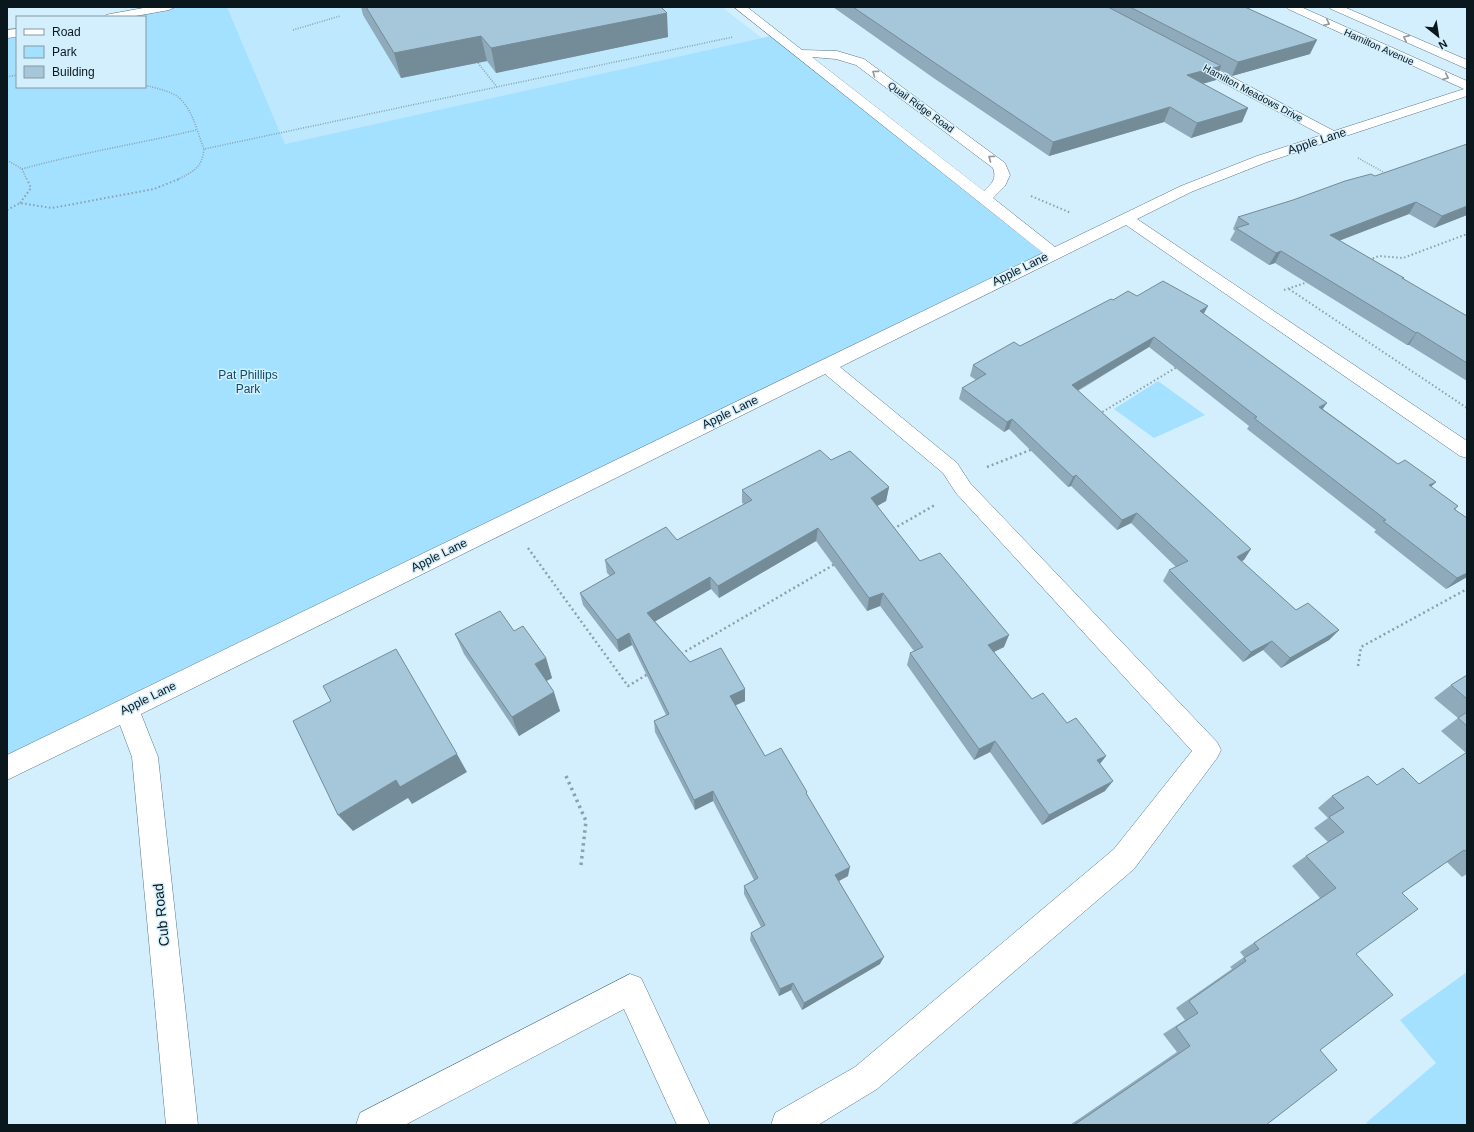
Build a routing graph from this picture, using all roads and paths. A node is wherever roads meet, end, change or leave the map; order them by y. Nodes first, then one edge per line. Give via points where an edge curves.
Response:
1 (169, 7) edge
2 (740, 7) edge
3 (1292, 7) edge
4 (1335, 7) edge
5 (116, 16) edge
6 (340, 16) dead end
7 (768, 29) junction
8 (293, 30) dead end
9 (798, 53) junction
10 (1179, 55) edge
11 (478, 63) edge
12 (1467, 65) edge
13 (146, 85) edge
14 (1467, 86) edge
15 (497, 87) junction
16 (1467, 92) edge
17 (196, 130) junction
18 (1332, 135) junction
19 (204, 149) junction
20 (1355, 156) dead end
21 (7, 160) edge
22 (22, 169) junction
23 (1390, 175) edge
24 (1000, 183) junction
25 (984, 199) junction
26 (20, 203) junction
27 (7, 210) edge
28 (1075, 214) dead end
29 (1126, 218) junction
30 (1467, 234) edge
31 (1053, 253) junction
32 (1364, 262) edge
33 (1311, 280) edge
34 (1289, 289) junction
35 (1251, 302) junction
36 (1183, 363) edge
37 (826, 365) junction
38 (1467, 408) edge
39 (1096, 416) edge
40 (1034, 449) edge
41 (1467, 451) edge
42 (1012, 458) dead end
43 (963, 488) junction
44 (889, 532) edge
45 (525, 543) dead end
46 (841, 560) edge
47 (1467, 589) edge
48 (676, 658) edge
49 (1358, 666) dead end
50 (648, 674) edge
51 (127, 709) junction
52 (7, 768) edge
53 (566, 776) dead end
54 (581, 865) dead end
55 (182, 1125) edge
56 (372, 1125) edge
57 (694, 1125) edge
58 (787, 1125) edge

1 - 5 street
2 - 7 street
3 -> 14 street, Hamilton Avenue
12 -> 4 street, Hamilton Avenue
6 - 8 path
7 - 9 street
7 - 15 path
24 -> 9 street, Quail Ridge Road via 1004,175 1000,166 860,62 837,55
9 - 25 street
10 - 18 street, Hamilton Meadows Drive
11 - 15 path
13 - 17 path via 179,97
15 - 19 path
16 - 18 street, Apple Lane
17 - 19 path
17 - 22 path via 143,143 65,156
18 - 29 street, Apple Lane via 1223,173
19 - 26 path via 203,159 198,168 154,189 52,208
20 - 23 path
21 - 22 path
22 - 26 path via 31,188
24 - 25 street
24 - 28 path
25 - 31 street
26 - 27 path
29 - 31 street, Apple Lane
29 - 35 street
30 - 32 path via 1403,258 1379,256
31 - 37 street, Apple Lane
33 - 34 path
34 - 35 path
34 - 38 path
35 - 41 street
36 - 39 path
37 - 43 street via 950,468
37 - 51 street, Apple Lane
40 - 42 path
43 - 44 path
43 - 58 street via 1208,750 1124,859 866,1078
45 - 50 path via 628,686
46 - 48 path
47 - 49 path via 1360,647
51 - 52 street, Apple Lane
51 - 55 street, Cub Road via 145,757
53 - 54 path via 586,821
56 - 57 street via 630,989

